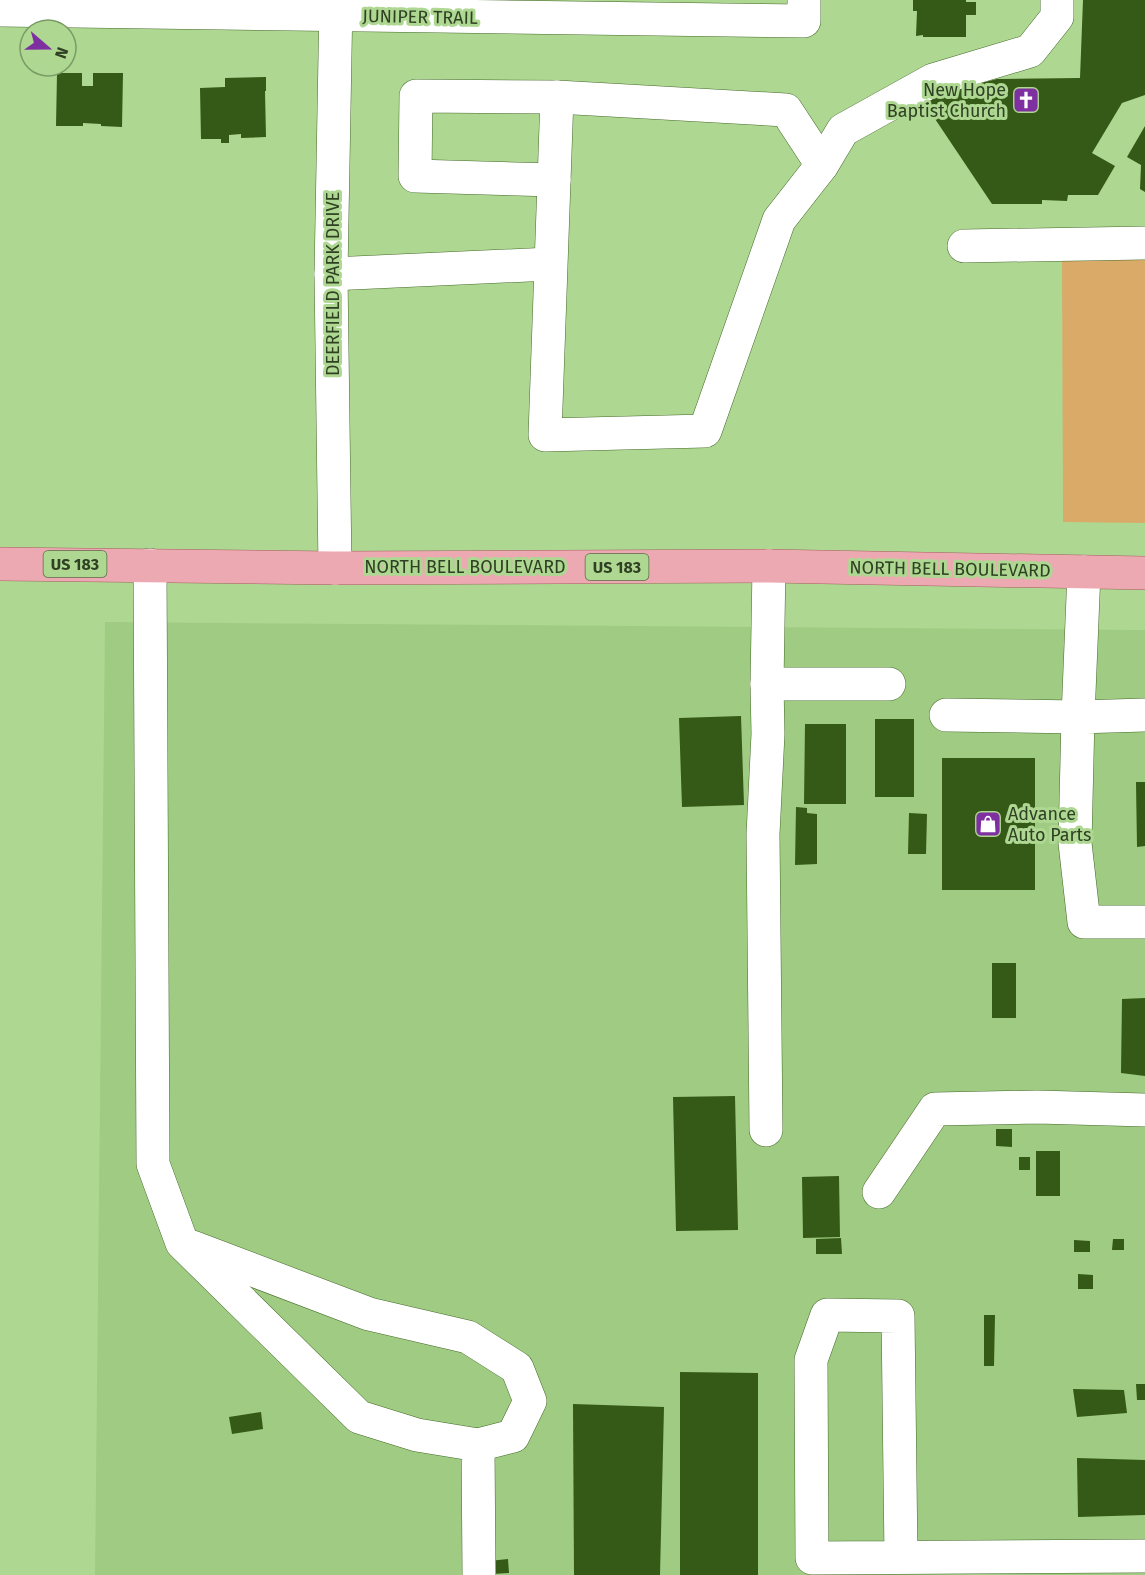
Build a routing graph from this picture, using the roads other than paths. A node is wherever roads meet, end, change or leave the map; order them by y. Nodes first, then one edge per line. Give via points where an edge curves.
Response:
1 (1057, 0) edge
2 (336, 8) edge
3 (0, 10) edge
4 (804, 11) edge
5 (557, 97) junction
6 (822, 165) junction
7 (554, 180) junction
8 (1145, 243) edge
9 (964, 246) dead end
10 (550, 264) junction
11 (331, 274) junction
12 (0, 564) edge
13 (150, 565) junction
14 (769, 566) junction
15 (335, 568) junction
16 (1084, 572) junction
17 (1145, 573) edge
18 (767, 684) junction
19 (889, 684) dead end
20 (946, 715) dead end
21 (1145, 715) edge
22 (1078, 717) junction
23 (1145, 922) edge
24 (1145, 1110) edge
25 (766, 1130) dead end
26 (879, 1192) dead end
27 (182, 1243) junction
28 (478, 1445) junction
29 (1145, 1556) edge
30 (901, 1557) junction
31 (805, 1566) edge
32 (962, 1566) edge
33 (479, 1575) edge

1 - 6 street via 1057,16 1030,51 933,80 843,130
2 - 3 street, JUNIPER TRAIL
2 - 4 street, JUNIPER TRAIL
2 - 11 street, DEERFIELD PARK DRIVE
5 - 6 street via 786,110
5 - 7 street
5 - 7 street via 416,96 415,176
6 - 10 street via 779,220 705,431 545,435
7 - 10 street
8 - 9 street
10 - 11 street
11 - 15 street, DEERFIELD PARK DRIVE
12 - 13 main road, NORTH BELL BOULEVARD / US 183
13 - 15 main road, NORTH BELL BOULEVARD / US 183
13 - 27 street via 153,1164
14 - 15 main road, NORTH BELL BOULEVARD / US 183
14 - 16 main road, NORTH BELL BOULEVARD / US 183
14 - 18 street
16 - 17 main road, NORTH BELL BOULEVARD / US 183
16 - 22 street
18 - 19 street
18 - 25 street via 763,834
20 - 22 street
21 - 22 street
22 - 23 street via 1075,843 1084,922
24 - 26 street via 935,1109
27 - 28 street via 359,1417 417,1435
27 - 28 street via 369,1314 468,1337 517,1368 530,1401 513,1436
28 - 33 street
29 - 32 street
30 - 31 street
30 - 31 street via 898,1316 827,1315 811,1360
30 - 32 street

